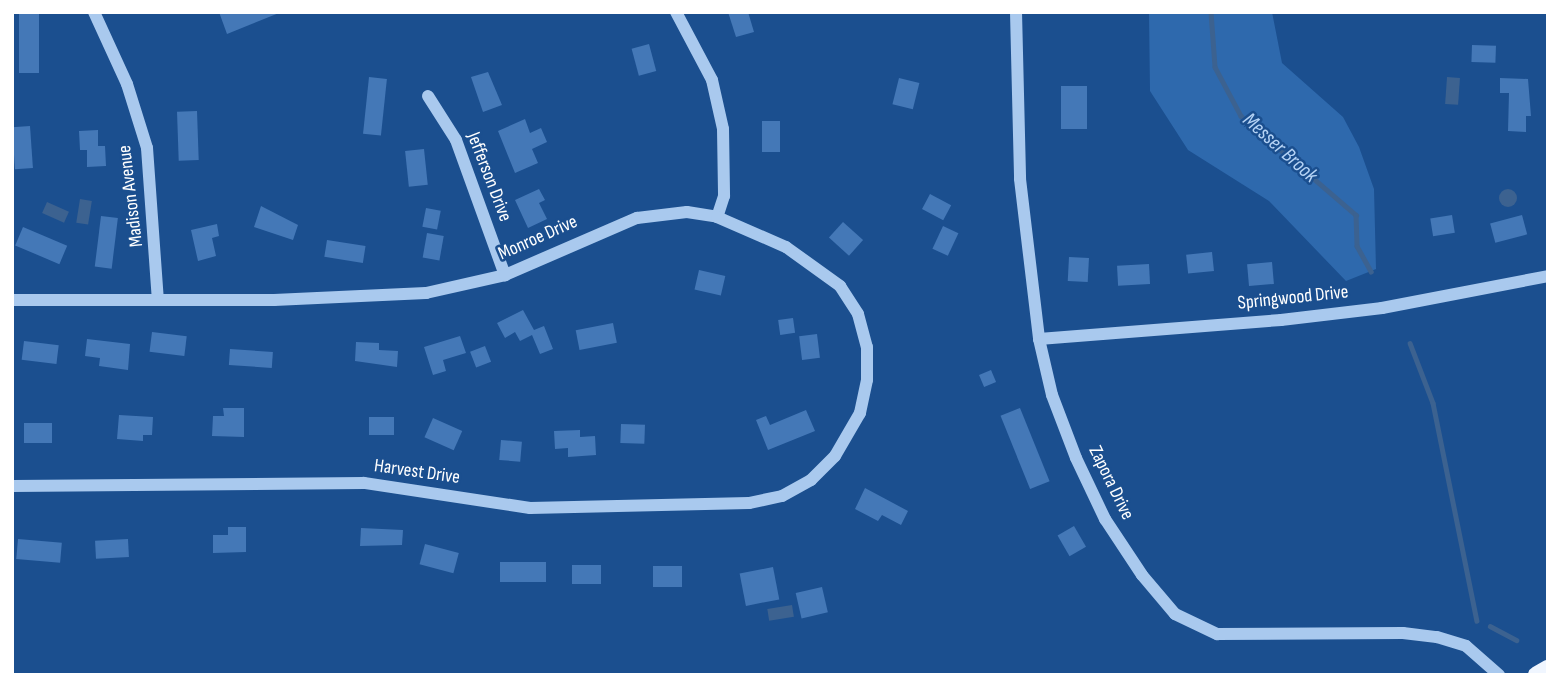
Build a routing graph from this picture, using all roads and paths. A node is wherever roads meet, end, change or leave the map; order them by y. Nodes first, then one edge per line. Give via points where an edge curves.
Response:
1 (94, 12) edge
2 (676, 12) edge
3 (1016, 12) edge
4 (428, 96) dead end
5 (716, 217) junction
6 (505, 275) junction
7 (1548, 276) edge
8 (12, 300) edge
9 (158, 300) junction
10 (1039, 339) junction
11 (811, 480) joint
12 (12, 486) edge
13 (1548, 669) edge
14 (1499, 675) edge
15 (1537, 675) edge

1 - 9 street, Madison Avenue via 127,84 147,148
2 - 5 street via 712,80 723,129 724,187
3 - 10 street, Zapora Drive via 1020,179
4 - 6 street, Jefferson Drive via 456,139
5 - 6 street, Monroe Drive via 670,212 637,218
5 - 11 street, Monroe Drive via 815,264 841,286 858,314 867,380 860,413 835,456
6 - 9 street, Monroe Drive via 426,293
7 - 10 street, Springwood Drive via 1382,308
8 - 9 street, Monroe Drive
10 - 14 street, Zapora Drive via 1052,395 1105,519 1175,614 1217,634 1403,633 1437,637 1466,646
11 - 12 street, Harvest Drive via 782,496 749,503 530,508 364,483
13 - 15 main road

